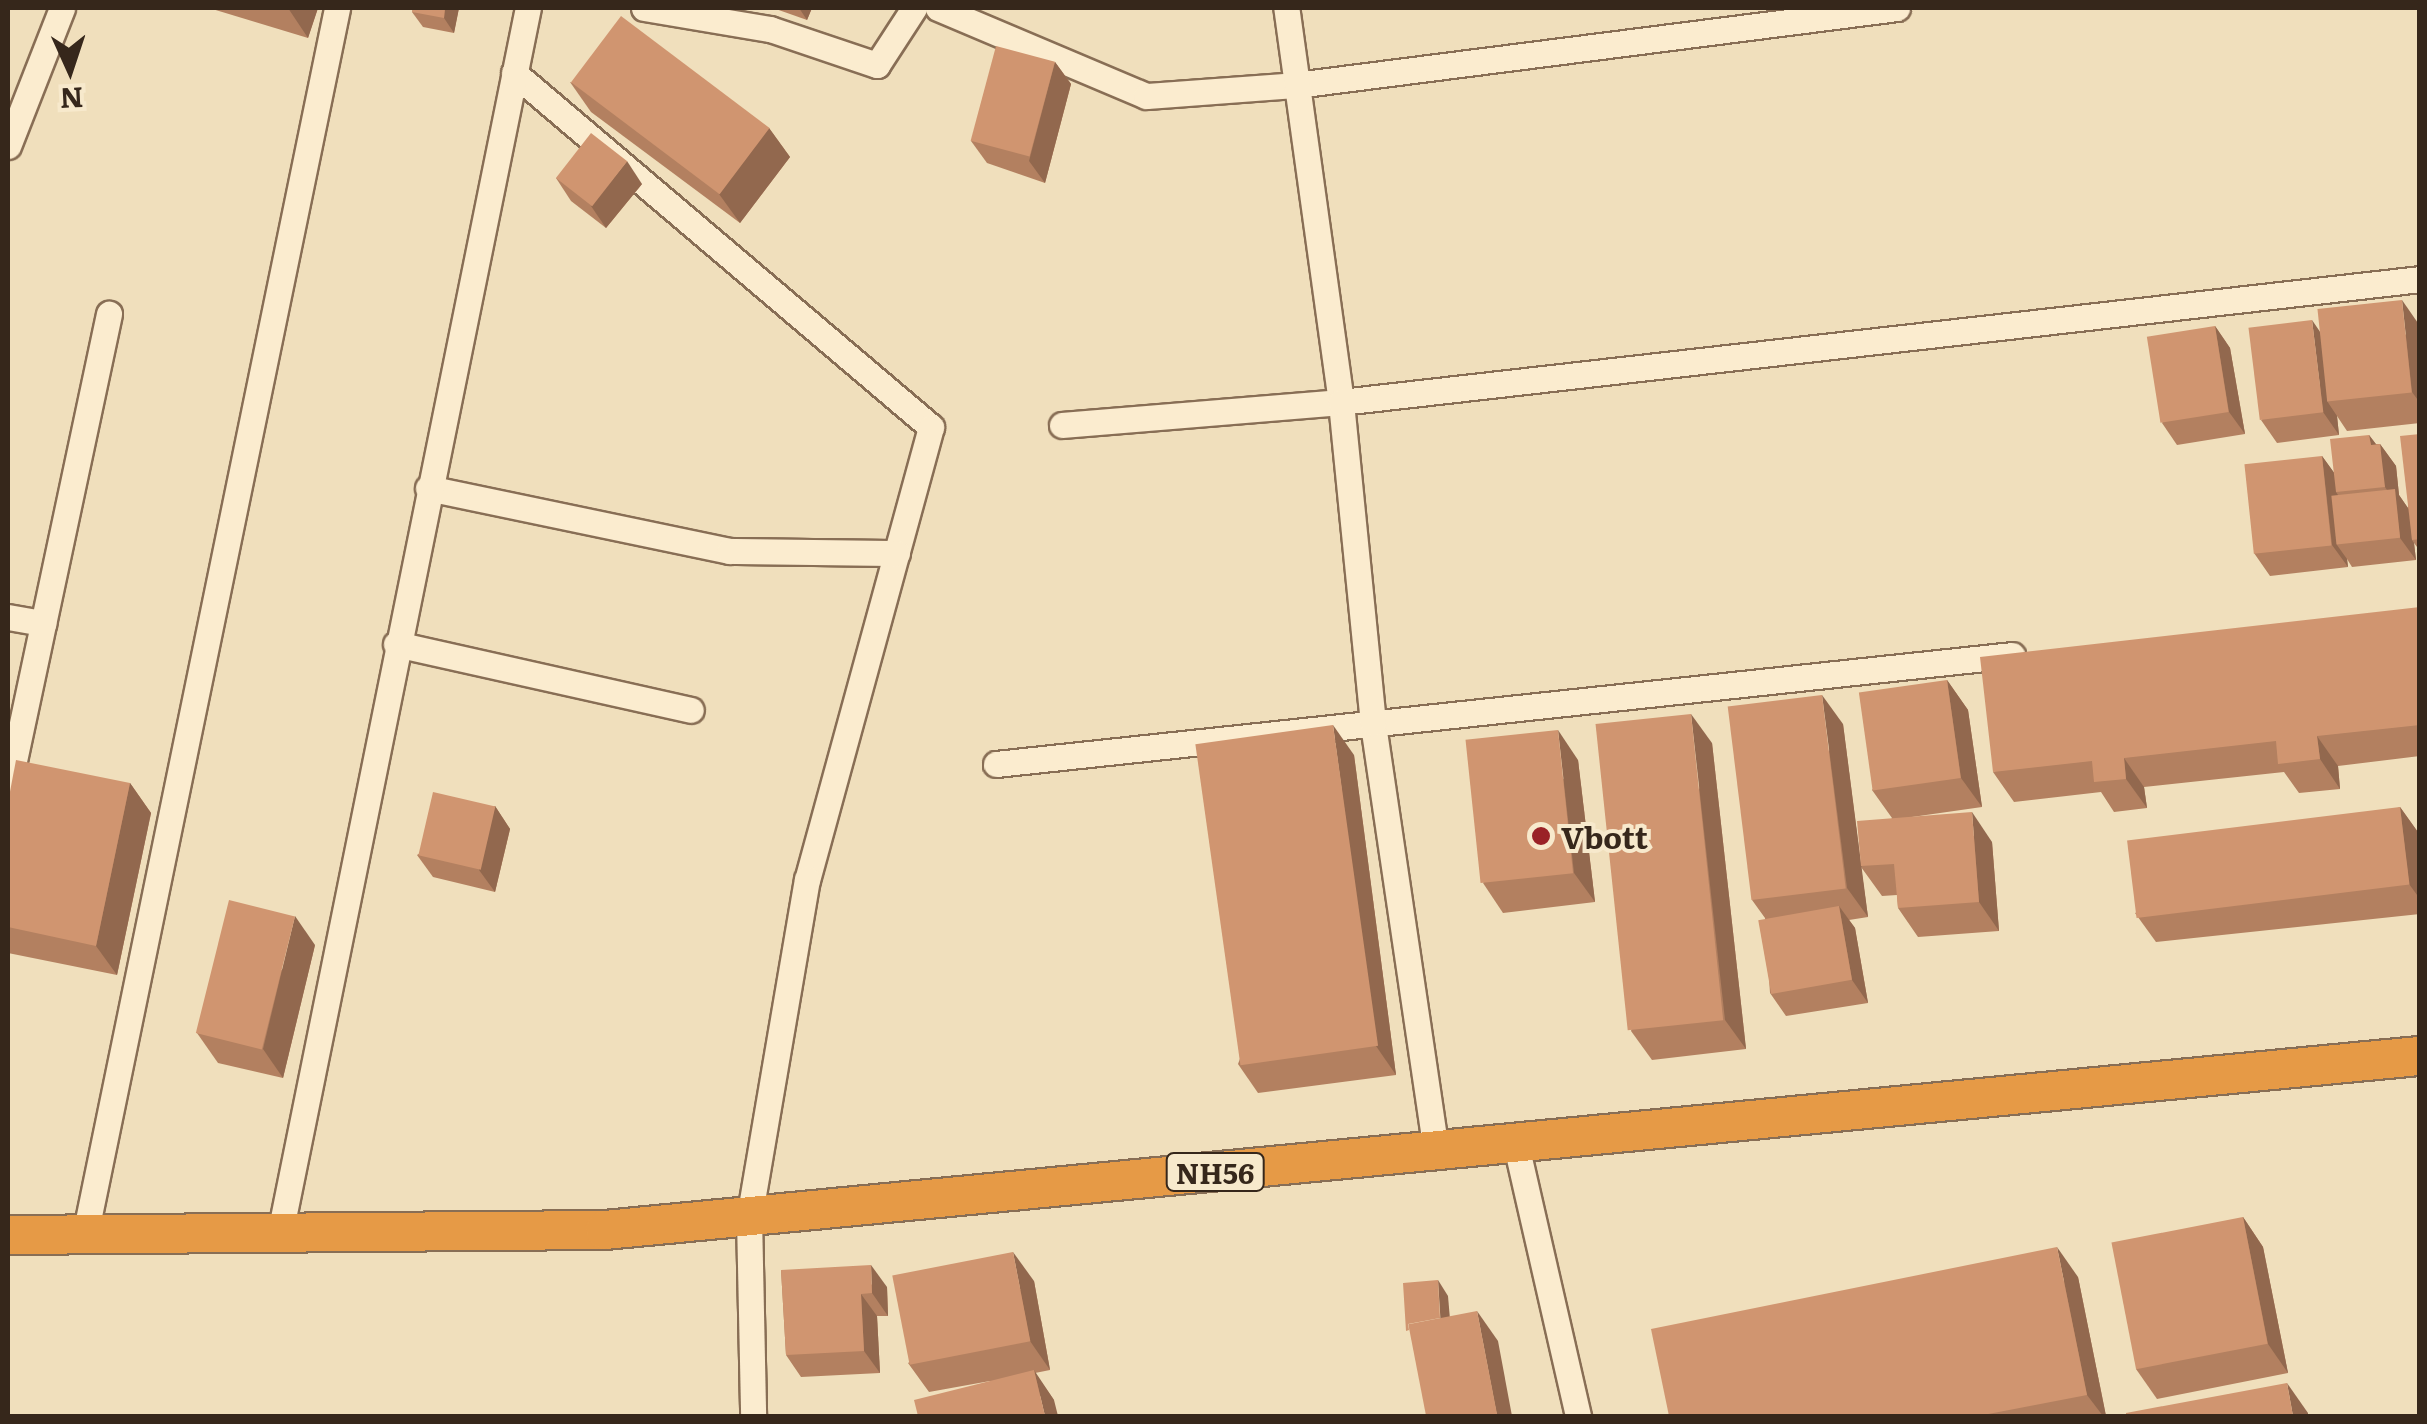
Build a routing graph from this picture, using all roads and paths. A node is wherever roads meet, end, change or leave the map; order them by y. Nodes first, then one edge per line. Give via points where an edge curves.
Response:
1 (62, 8) edge
2 (337, 8) edge
3 (528, 8) edge
4 (644, 8) edge
5 (914, 8) edge
6 (938, 8) edge
7 (1286, 8) edge
8 (1897, 8) edge
9 (514, 73) junction
10 (1296, 85) junction
11 (8, 146) edge
12 (2420, 279) edge
13 (108, 314) dead end
14 (1341, 402) junction
15 (1062, 425) dead end
16 (428, 488) junction
17 (896, 553) junction
18 (8, 617) edge
19 (43, 623) junction
20 (396, 644) junction
21 (2044, 651) edge
22 (691, 710) dead end
23 (1374, 723) junction
24 (996, 764) dead end
25 (8, 789) edge
26 (2420, 1056) edge
27 (1516, 1145) junction
28 (1436, 1151) junction
29 (749, 1217) junction
30 (280, 1233) junction
31 (8, 1235) edge
32 (86, 1235) junction
33 (754, 1416) edge
34 (1578, 1416) edge

1 - 11 street
2 - 32 street
3 - 9 street
4 - 5 street via 770,29 877,65
6 - 10 street via 1146,96
7 - 10 street
8 - 10 street
9 - 16 street
9 - 17 street via 931,427
10 - 14 street
12 - 14 street
13 - 19 street
14 - 15 street
14 - 23 street
16 - 17 street via 729,552
16 - 20 street
17 - 29 street via 807,879
18 - 19 street
19 - 25 street
20 - 22 street
20 - 30 street
21 - 23 street
23 - 24 street
23 - 28 street
26 - 27 highway, NH56
27 - 28 highway, NH56
27 - 34 street
28 - 29 highway, NH56
29 - 30 highway, NH56 via 605,1230
29 - 33 street
30 - 32 highway, NH56
31 - 32 highway, NH56

